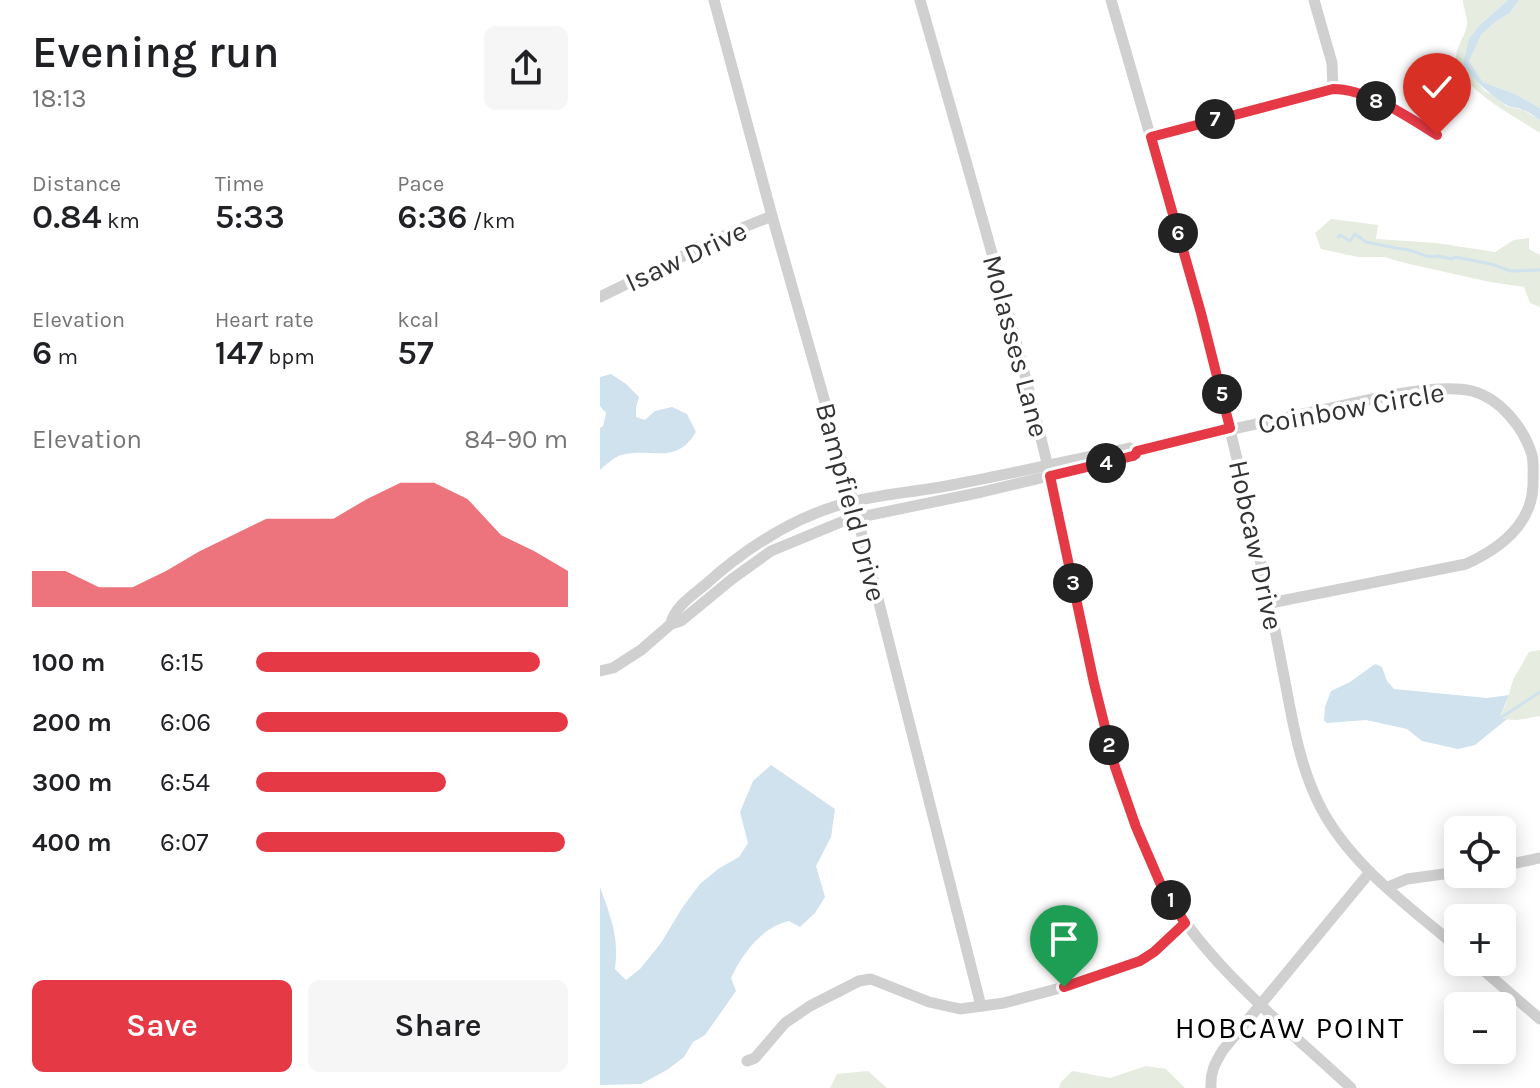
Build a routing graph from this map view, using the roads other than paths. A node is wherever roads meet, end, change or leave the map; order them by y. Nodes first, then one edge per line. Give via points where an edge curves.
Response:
1 (714, 0) edge
2 (920, 0) edge
3 (1111, 0) edge
4 (1314, 0) edge
5 (1333, 89) junction
6 (1437, 135) dead end
7 (1151, 137) junction
8 (772, 216) junction
9 (600, 297) edge
10 (1230, 428) junction
11 (1049, 471) junction
12 (854, 502) junction
13 (857, 517) junction
14 (1270, 603) junction
15 (671, 624) junction
16 (600, 671) edge
17 (1540, 858) edge
18 (1516, 863) edge
19 (1370, 872) junction
20 (1444, 874) edge
21 (1388, 887) junction
22 (1185, 923) junction
23 (1444, 936) edge
24 (1490, 976) edge
25 (1261, 1005) junction
26 (981, 1006) junction
27 (1540, 1019) edge
28 (747, 1061) dead end
29 (1211, 1088) edge
30 (1351, 1088) edge

1 - 8 street, Bampfield Drive
2 - 11 street, Molasses Lane
3 - 7 street, Hobcaw Drive
4 - 5 street via 1332,63
5 - 6 street via 1378,101
5 - 7 street
7 - 10 street, Hobcaw Drive
8 - 9 street, Isaw Drive
8 - 12 street, Bampfield Drive
10 - 11 street, Coinbow Circle via 1133,456
10 - 14 street, Hobcaw Drive
10 - 14 street, Coinbow Circle via 1380,397 1443,388 1474,391 1502,406 1523,432 1533,458 1533,492 1524,519 1487,555 1466,564
11 - 12 street
11 - 13 street via 967,495
11 - 22 street, Molasses Lane via 1115,767 1161,885
12 - 13 street, Bampfield Drive
12 - 15 street via 804,518 763,540 691,597
13 - 15 street via 771,551
13 - 26 street, Bampfield Drive
14 - 19 street, Hobcaw Drive via 1307,775 1338,836
15 - 16 street via 641,650
17 - 18 street
19 - 21 street, Hobcaw Drive
19 - 25 street
20 - 21 street
21 - 23 street, Hobcaw Drive
22 - 25 street, Molasses Lane
22 - 26 street via 1140,961 1064,987
24 - 27 street
25 - 29 street via 1214,1064
25 - 30 street, Molasses Lane
26 - 28 street via 960,1009 871,979 859,981 785,1023

